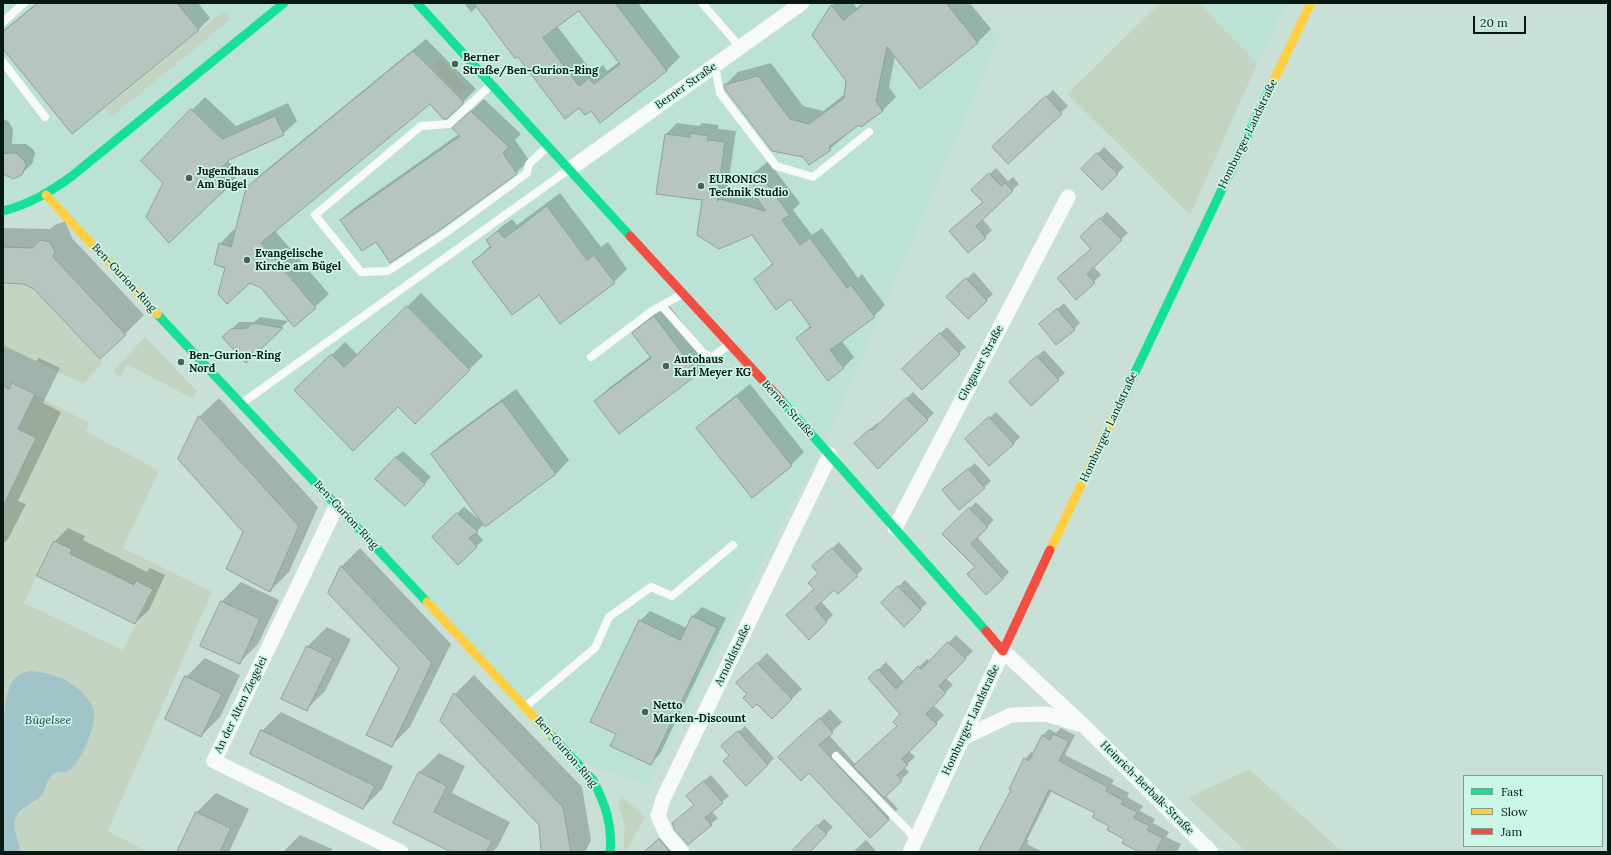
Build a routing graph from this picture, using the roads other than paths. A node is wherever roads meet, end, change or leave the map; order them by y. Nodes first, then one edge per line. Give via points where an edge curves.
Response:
1 (24, 3) edge
2 (284, 3) edge
3 (417, 3) edge
4 (702, 3) edge
5 (802, 3) edge
6 (1311, 3) edge
7 (3, 22) edge
8 (740, 47) junction
9 (3, 62) edge
10 (715, 65) junction
11 (492, 84) junction
12 (45, 117) dead end
13 (869, 132) dead end
14 (548, 145) junction
15 (570, 168) junction
16 (46, 195) junction
17 (1068, 197) dead end
18 (3, 211) edge
19 (683, 293) junction
20 (662, 306) junction
21 (730, 344) junction
22 (590, 357) dead end
23 (242, 403) junction
24 (830, 455) junction
25 (337, 505) junction
26 (895, 528) junction
27 (733, 545) dead end
28 (1003, 651) junction
29 (525, 706) junction
30 (1083, 725) junction
31 (963, 738) junction
32 (836, 756) dead end
33 (913, 845) edge
34 (401, 852) edge
35 (610, 852) edge
36 (682, 852) edge
37 (1211, 852) edge

1 - 7 lane
2 - 16 street
3 - 11 street, Berner Straße
4 - 8 lane
5 - 8 street, Berner Straße
6 - 28 street, Homburger Landstraße
8 - 10 street, Berner Straße
9 - 12 lane
10 - 13 lane via 720,93 776,166 813,177
10 - 15 street, Berner Straße
11 - 14 street, Berner Straße
11 - 14 lane via 449,124 421,126 315,215 361,272 388,271 444,234 527,173 529,164
14 - 15 street, Berner Straße
15 - 19 street, Berner Straße
15 - 23 lane
16 - 18 street via 26,206
16 - 23 street, Ben-Gurion-Ring
17 - 26 street, Glogauer Straße
19 - 20 lane
19 - 21 street, Berner Straße
20 - 21 lane via 704,354 712,357
20 - 22 lane
21 - 24 street, Berner Straße
23 - 25 street, Ben-Gurion-Ring
24 - 26 street, Berner Straße
24 - 36 street, Arnoldstraße via 663,799 658,816 666,835
25 - 29 street, Ben-Gurion-Ring
25 - 34 street, An der Alten Ziegelei via 214,761
26 - 28 street, Berner Straße
27 - 29 lane via 672,596 650,587 609,617 595,648
28 - 30 street, Heinrich-Berbalk-Straße
28 - 31 street, Homburger Landstraße
29 - 35 street, Ben-Gurion-Ring via 593,780 606,803 612,823
30 - 31 street, Heinrich-Berbalk-Straße via 1046,714 1011,715
30 - 37 street, Heinrich-Berbalk-Straße
31 - 33 street, Homburger Landstraße
32 - 33 lane

